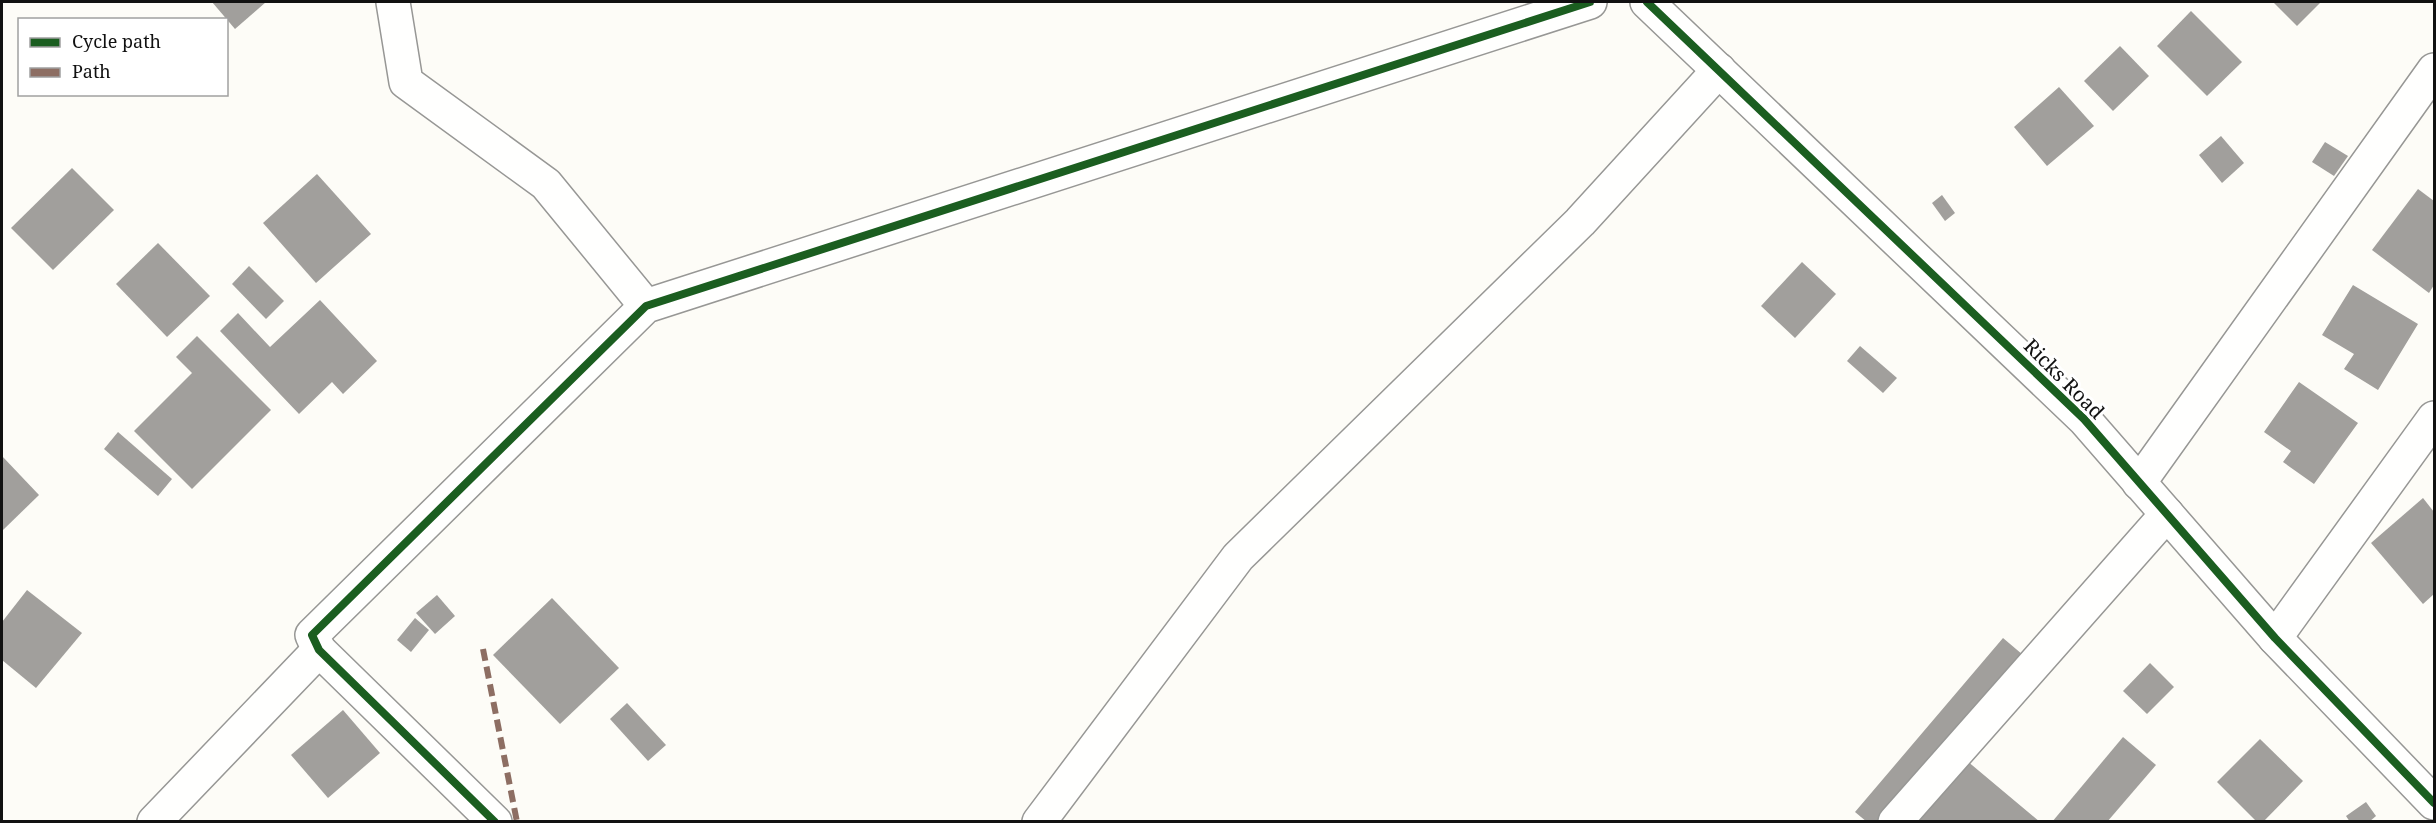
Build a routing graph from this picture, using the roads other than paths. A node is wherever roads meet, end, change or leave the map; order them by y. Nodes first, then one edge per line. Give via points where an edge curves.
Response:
1 (393, 2) edge
2 (1590, 2) edge
3 (1647, 2) edge
4 (1719, 70) junction
5 (2434, 70) edge
6 (646, 306) junction
7 (2434, 418) edge
8 (2139, 483) junction
9 (2166, 514) junction
10 (2275, 638) junction
11 (319, 650) junction
12 (2434, 803) edge
13 (154, 822) edge
14 (495, 822) edge
15 (1039, 822) edge
16 (1895, 822) edge

1 - 6 street via 406,82 546,184
2 - 6 street
3 - 4 street, Ricks Road
4 - 8 street, Ricks Road via 2084,419
4 - 15 street via 1580,222 1238,557
5 - 8 street
6 - 11 street via 312,635
7 - 10 street
8 - 9 street, Ricks Road
9 - 10 street, Ricks Road
9 - 16 street
10 - 12 street, Ricks Road
11 - 13 street
11 - 14 street

